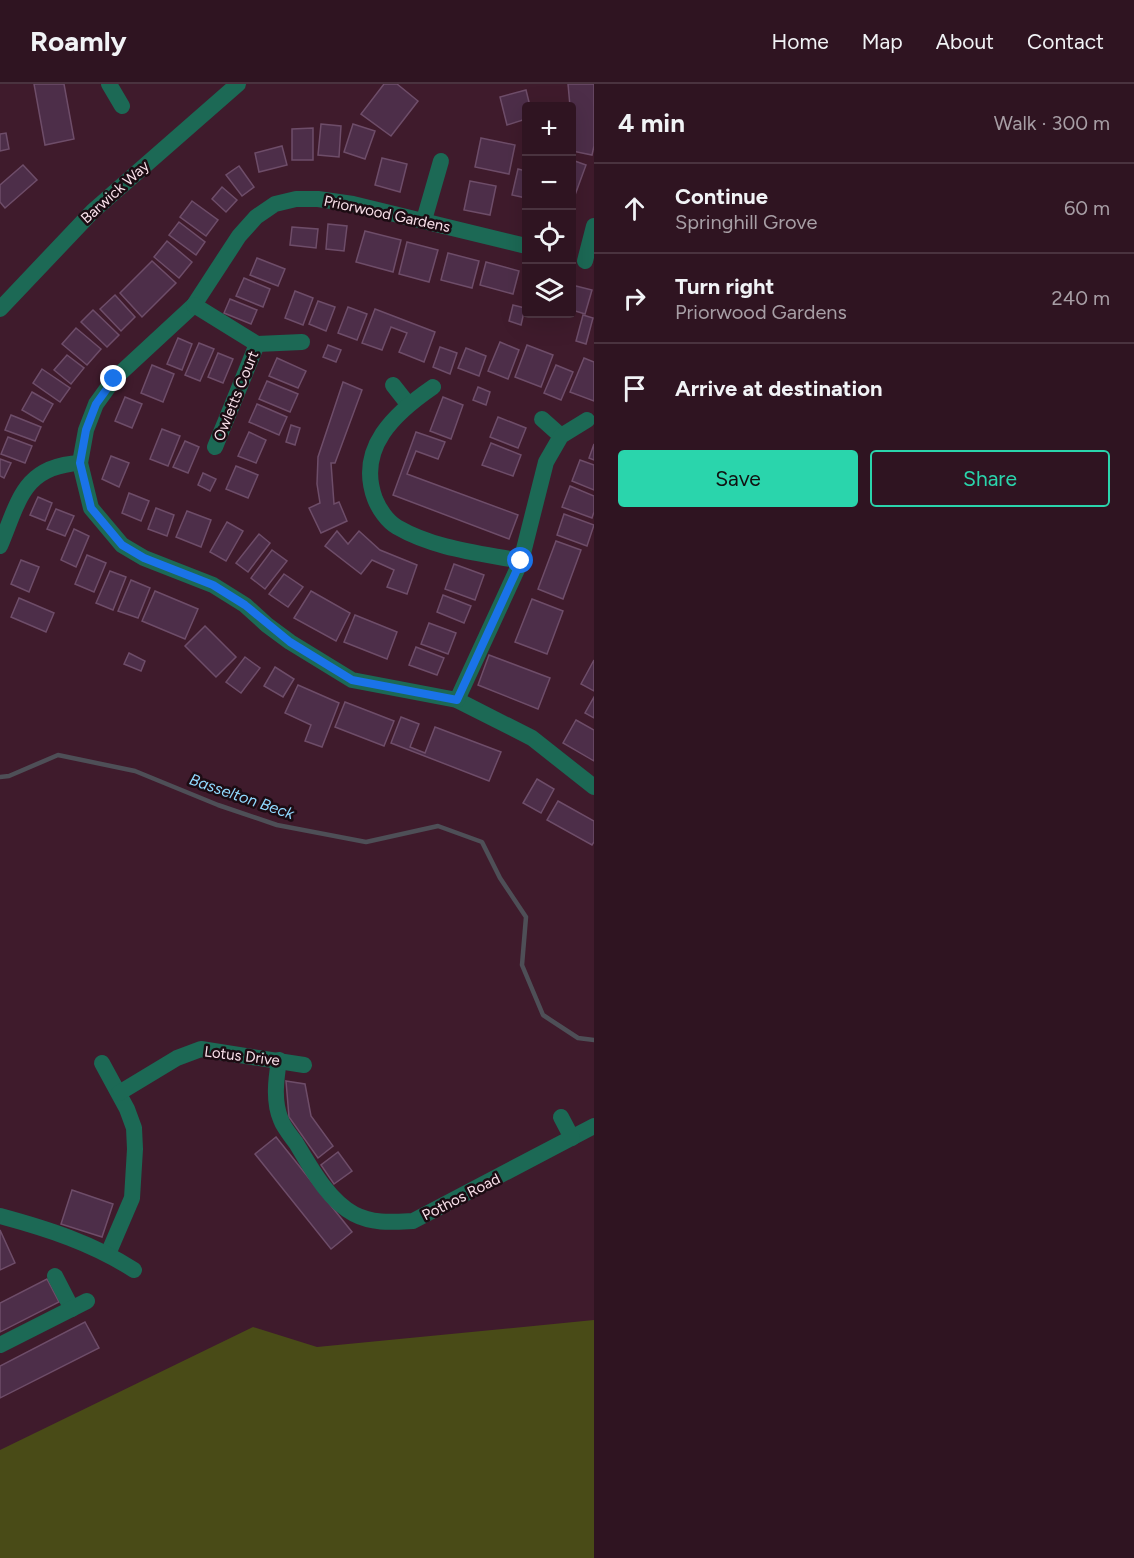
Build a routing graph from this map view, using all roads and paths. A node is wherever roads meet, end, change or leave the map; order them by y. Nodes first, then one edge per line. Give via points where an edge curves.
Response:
1 (109, 84) edge
2 (238, 84) edge
3 (122, 106) dead end
4 (441, 161) dead end
5 (424, 220) junction
6 (594, 226) edge
7 (522, 245) edge
8 (584, 260) edge
9 (194, 305) junction
10 (0, 309) edge
11 (302, 342) dead end
12 (257, 345) junction
13 (393, 385) dead end
14 (433, 387) dead end
15 (408, 404) junction
16 (542, 419) dead end
17 (587, 420) dead end
18 (561, 436) junction
19 (215, 447) dead end
20 (80, 463) junction
21 (0, 546) edge
22 (521, 561) junction
23 (457, 700) junction
24 (594, 787) edge
25 (279, 1060) junction
26 (102, 1064) dead end
27 (304, 1065) dead end
28 (119, 1093) junction
29 (561, 1117) dead end
30 (594, 1126) edge
31 (572, 1138) junction
32 (0, 1216) edge
33 (108, 1254) junction
34 (134, 1270) dead end
35 (55, 1276) dead end
36 (0, 1345) edge

1 - 3 street
2 - 10 street, Barwick Way via 93,211
4 - 5 street
5 - 7 street, Priorwood Gardens
5 - 9 street, Priorwood Gardens via 318,199 275,204 239,236
6 - 8 street
9 - 12 street, Owletts Court
9 - 20 street, Priorwood Gardens via 114,379 96,404
11 - 12 street, Owletts Court
12 - 19 street, Owletts Court
13 - 15 street
14 - 15 street
15 - 22 street via 376,444 368,471 378,509 396,526 444,546
16 - 18 street
17 - 18 street
18 - 22 street via 546,462
20 - 21 street via 60,464 29,483
20 - 23 street, Priorwood Gardens via 91,508 122,545 144,558 213,585 290,642 352,680
22 - 23 street
23 - 24 street, Priorwood Gardens via 532,738
25 - 27 street, Lotus Drive
25 - 28 street, Lotus Drive via 201,1049 177,1058
25 - 31 street, Pothos Road via 275,1086 281,1121 321,1182 341,1204 368,1220 413,1221
26 - 28 street
28 - 33 street via 134,1128 135,1176 132,1198
29 - 31 street
30 - 31 street, Pothos Road
32 - 33 street via 60,1233
33 - 34 street
35 - 36 street via 80,1305

